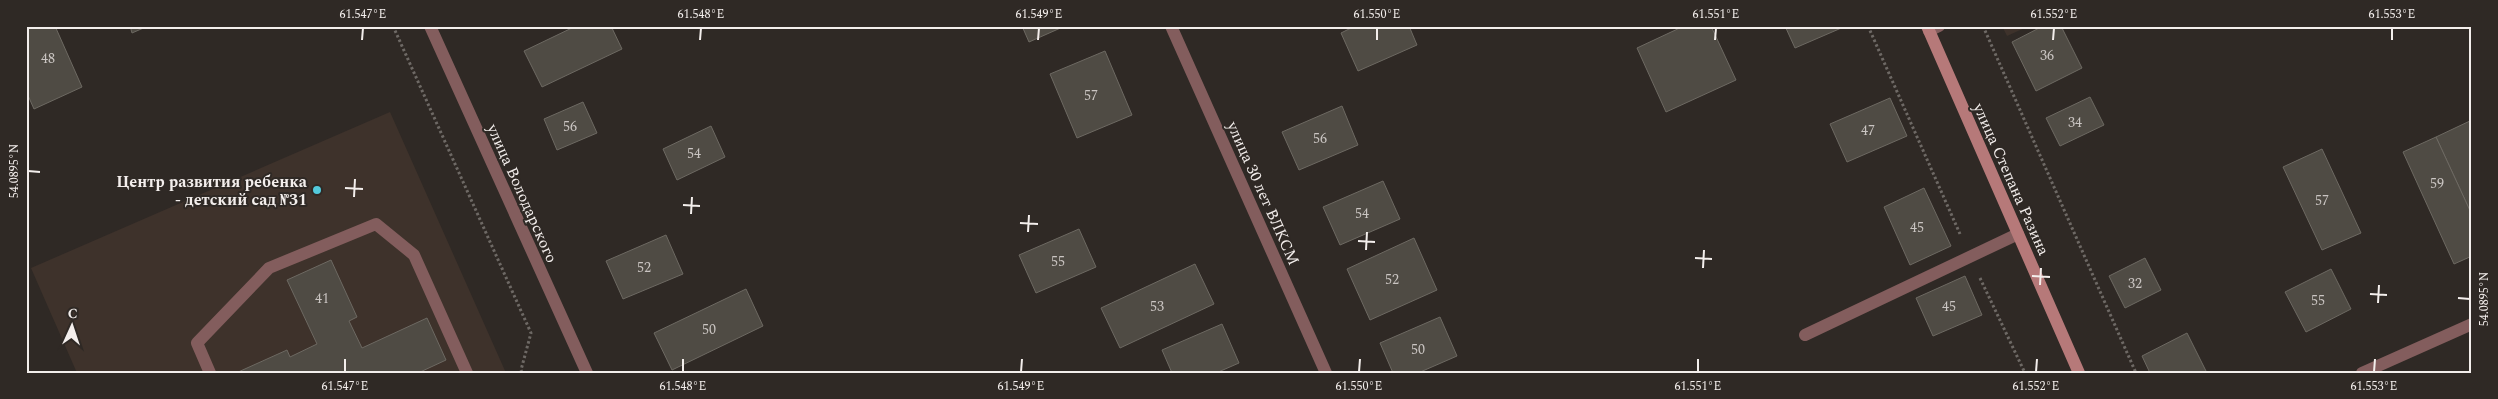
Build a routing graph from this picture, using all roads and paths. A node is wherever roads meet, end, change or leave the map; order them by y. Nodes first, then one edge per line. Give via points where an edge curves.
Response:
1 (393, 26) edge
2 (430, 26) edge
3 (1171, 26) edge
4 (1868, 26) edge
5 (1983, 26) edge
6 (1932, 28) edge
7 (2018, 234) junction
8 (1970, 257) junction
9 (2472, 324) edge
10 (1806, 336) dead end
11 (210, 373) edge
12 (467, 373) edge
13 (522, 373) edge
14 (587, 373) edge
15 (1326, 373) edge
16 (2025, 373) edge
17 (2079, 373) edge
18 (2136, 373) edge
19 (2362, 373) edge

1 - 13 path via 531,333
2 - 14 street, улица Володарского
3 - 15 street, улица 30 лет ВЛКСМ
4 - 8 path
5 - 18 path
6 - 7 street, улица Степана Разина
7 - 8 street
7 - 17 street, улица Степана Разина
8 - 10 street
8 - 16 path
9 - 19 street
11 - 12 street via 196,343 270,268 376,224 414,255

